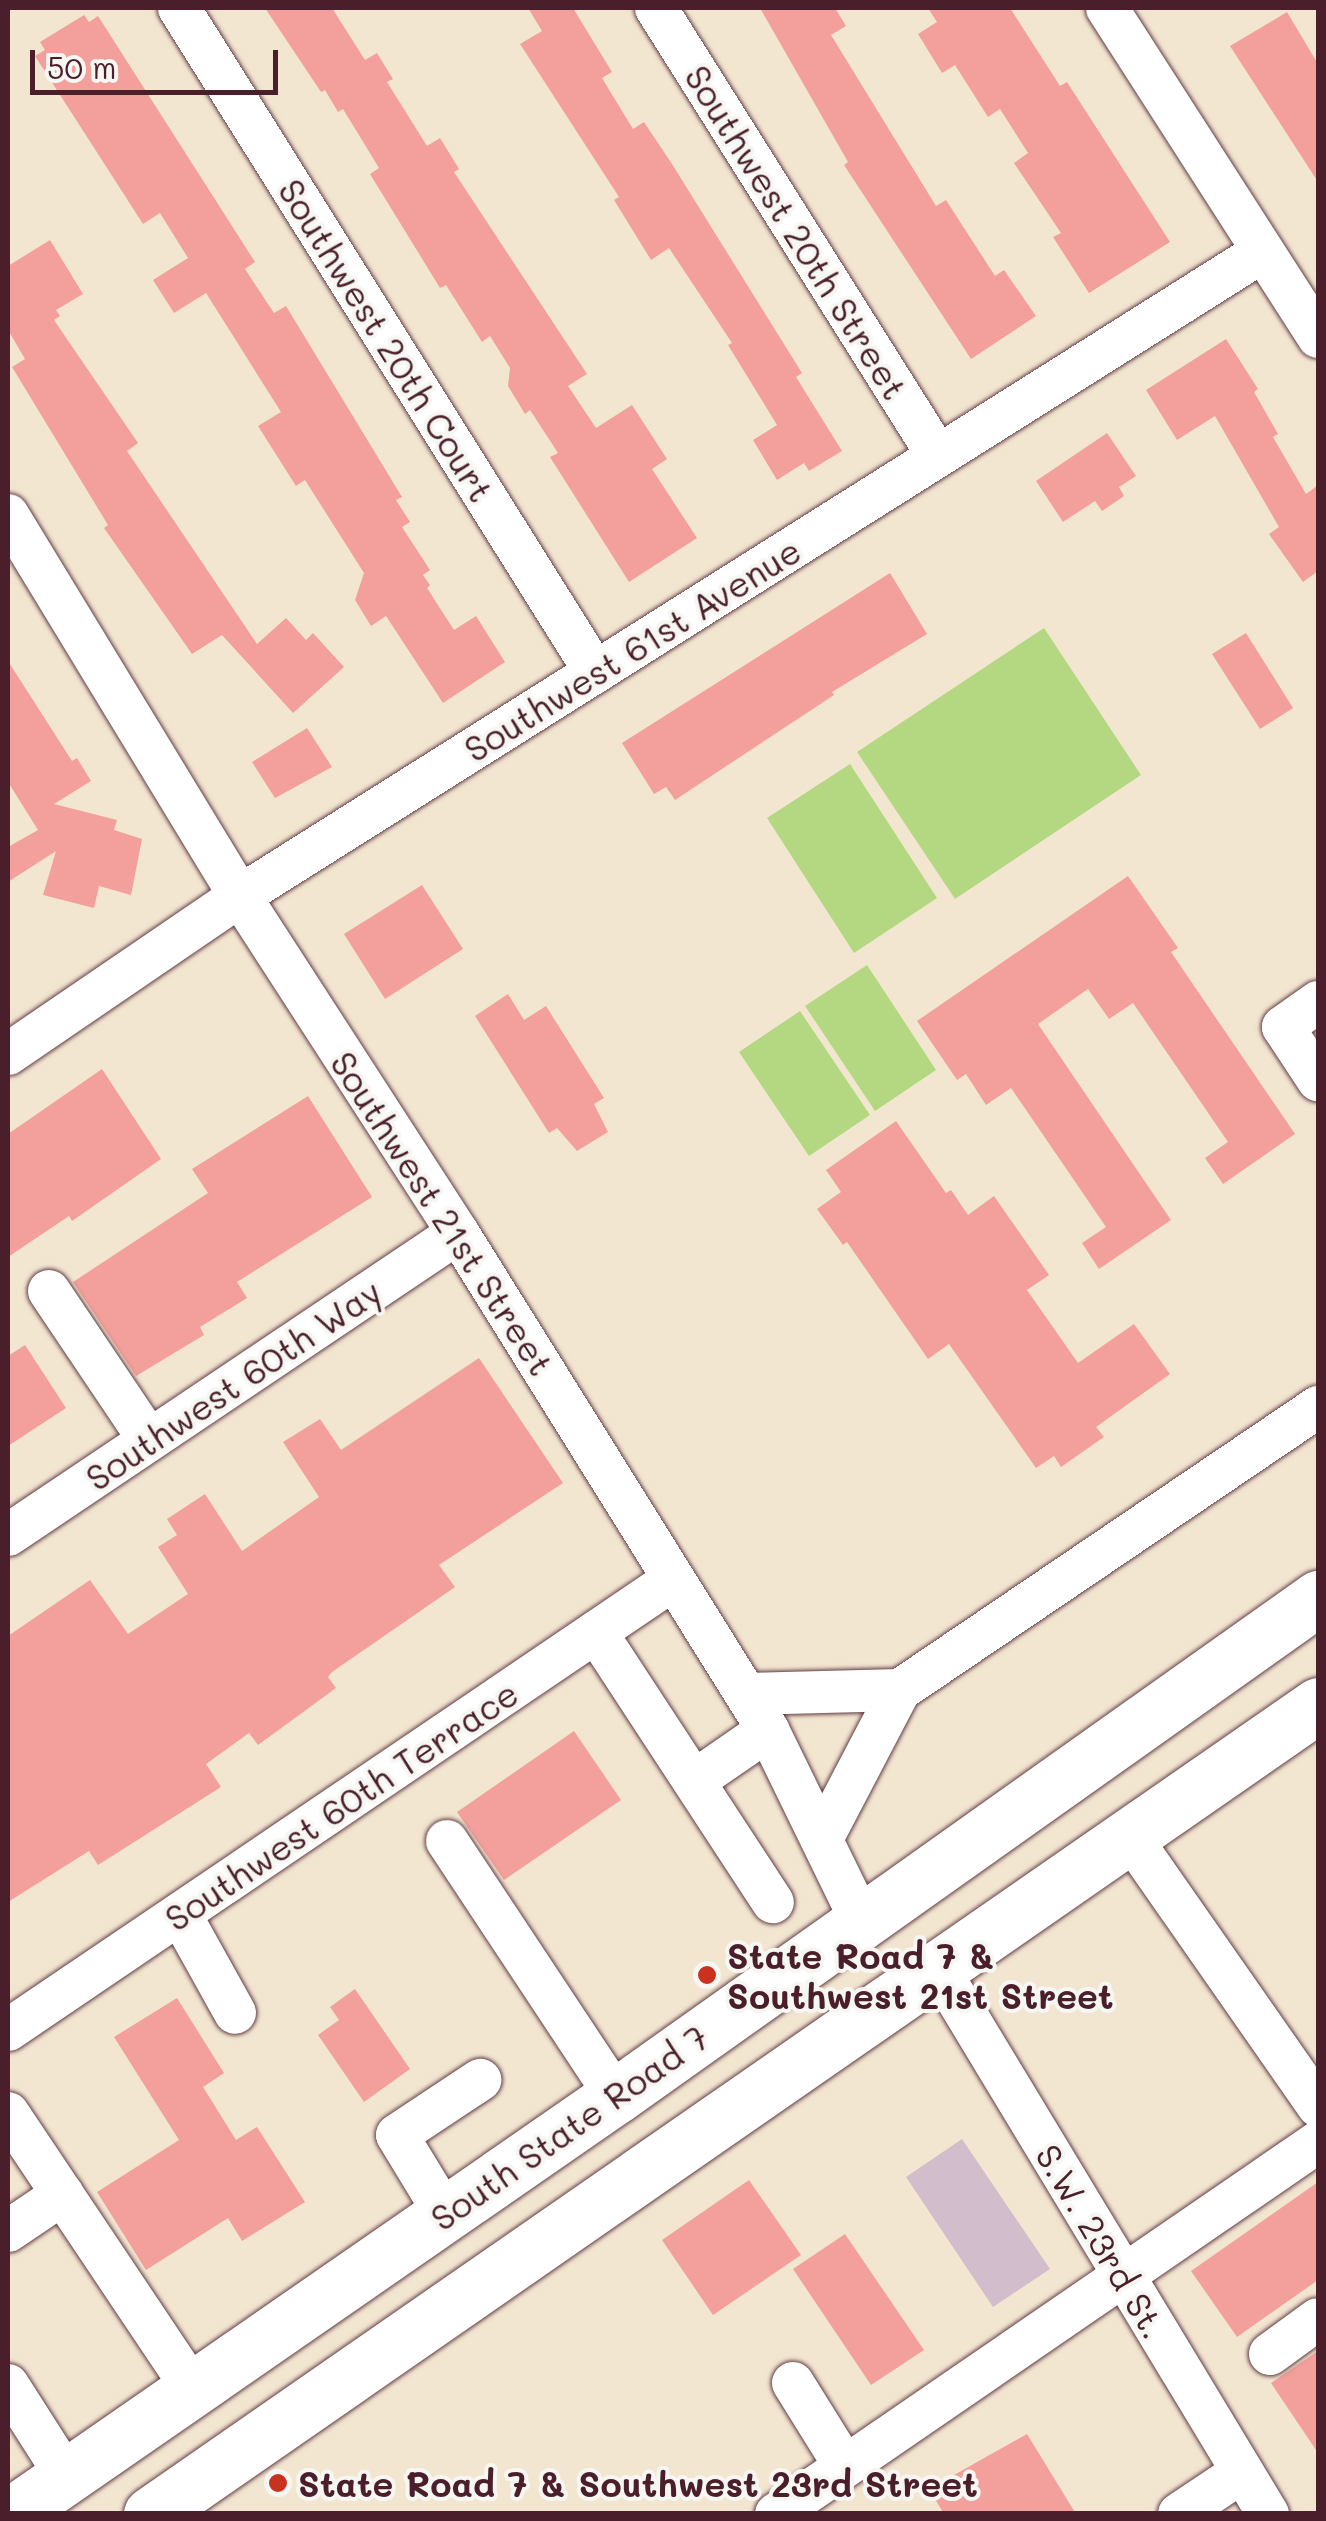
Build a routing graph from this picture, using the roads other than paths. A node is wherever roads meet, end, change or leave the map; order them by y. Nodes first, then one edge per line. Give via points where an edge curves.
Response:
1 (179, 8) edge
2 (656, 8) edge
3 (1108, 8) edge
4 (1262, 252) junction
5 (1318, 337) edge
6 (938, 456) junction
7 (8, 516) edge
8 (595, 672) junction
9 (240, 896) junction
10 (1318, 1002) edge
11 (8, 1054) edge
12 (1318, 1080) edge
13 (458, 1233) junction
14 (49, 1291) dead end
15 (1318, 1406) edge
16 (149, 1440) junction
17 (8, 1535) edge
18 (674, 1579) junction
19 (1318, 1598) edge
20 (596, 1632) junction
21 (900, 1690) junction
22 (746, 1694) junction
23 (1318, 1705) edge
24 (768, 1730) junction
25 (694, 1781) junction
26 (987, 1832) junction
27 (1131, 1838) junction
28 (822, 1839) junction
29 (447, 1841) dead end
30 (773, 1902) dead end
31 (180, 1914) junction
32 (861, 1922) junction
33 (938, 1968) junction
34 (235, 2013) dead end
35 (8, 2030) edge
36 (815, 2054) junction
37 (480, 2080) dead end
38 (616, 2096) junction
39 (1318, 2106) edge
40 (8, 2112) edge
41 (1318, 2142) edge
42 (62, 2194) junction
43 (445, 2214) junction
44 (8, 2231) edge
45 (1121, 2275) junction
46 (1318, 2320) edge
47 (1270, 2354) dead end
48 (793, 2383) dead end
49 (8, 2386) edge
50 (193, 2389) junction
51 (844, 2465) junction
52 (1242, 2472) junction
53 (66, 2476) junction
54 (12, 2514) edge
55 (151, 2514) edge
56 (776, 2514) edge
57 (1179, 2514) edge
58 (1268, 2514) edge

1 - 8 street, Southwest 20th Court
2 - 6 street, Southwest 20th Street
3 - 4 street
4 - 5 street
4 - 6 street, Southwest 61st Avenue
6 - 8 street, Southwest 61st Avenue
7 - 9 street, Southwest 21st Street
8 - 9 street, Southwest 61st Avenue
9 - 11 street, Southwest 61st Avenue
9 - 13 street, Southwest 21st Street
10 - 12 street via 1283,1026
13 - 16 street, Southwest 60th Way
13 - 18 street, Southwest 21st Street
14 - 16 street
15 - 21 street
16 - 17 street, Southwest 60th Way
18 - 20 street, Southwest 60th Terrace
18 - 22 street, Southwest 21st Street
19 - 26 main road, South State Road 7
20 - 25 street
20 - 31 street, Southwest 60th Terrace
21 - 22 street
21 - 28 street
22 - 24 street, Southwest 21st Street
23 - 27 main road
24 - 25 street
24 - 28 street, Southwest 21st Street
25 - 30 street
26 - 32 main road, South State Road 7
26 - 33 main road via 943,1908
27 - 33 main road
27 - 39 street
28 - 32 street, Southwest 21st Street
29 - 38 street
31 - 34 street
31 - 35 street, Southwest 60th Terrace
32 - 36 main road via 852,1978
32 - 38 main road, South State Road 7
33 - 36 main road
33 - 45 street, S.W. 23rd St.
36 - 55 main road
37 - 43 street via 397,2135
38 - 43 main road, South State Road 7
40 - 42 street
41 - 45 street
42 - 44 street
42 - 50 street
43 - 50 main road, South State Road 7
45 - 51 street
45 - 52 street, S.W. 23rd St.
46 - 47 street
48 - 51 street
49 - 53 street
50 - 53 main road, South State Road 7
51 - 56 street
52 - 57 street
52 - 58 street, S.W. 23rd St.
53 - 54 main road, South State Road 7

